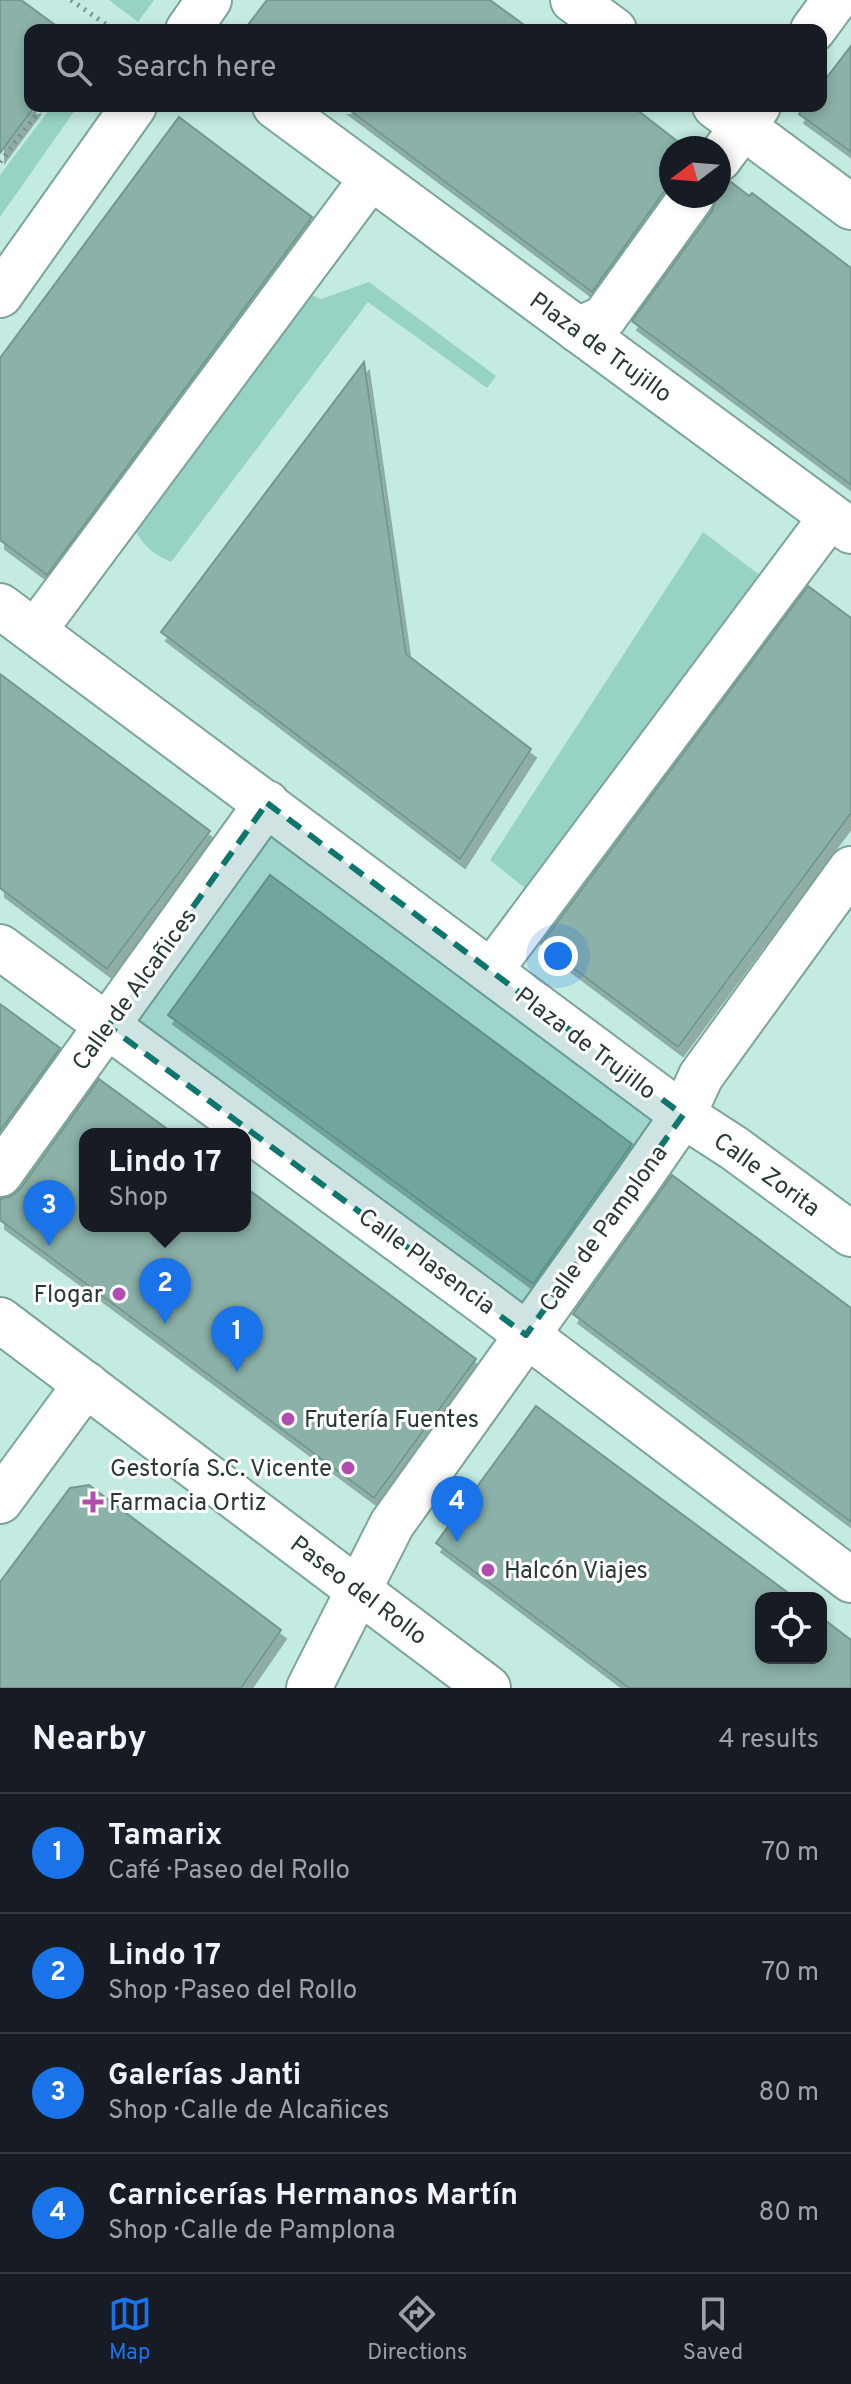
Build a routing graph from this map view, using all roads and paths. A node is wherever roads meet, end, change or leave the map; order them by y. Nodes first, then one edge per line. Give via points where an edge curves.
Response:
1 (71, 0) edge
2 (209, 0) edge
3 (573, 0) edge
4 (835, 0) edge
5 (105, 24) edge
6 (192, 24) edge
7 (606, 24) edge
8 (817, 24) edge
9 (38, 112) edge
10 (130, 112) edge
11 (283, 112) edge
12 (734, 124) edge
13 (0, 162) edge
14 (372, 177) junction
15 (851, 207) edge
16 (683, 208) edge
17 (0, 295) edge
18 (578, 330) junction
19 (841, 524) edge
20 (0, 606) edge
21 (34, 632) junction
22 (267, 803) junction
23 (851, 869) edge
24 (0, 947) edge
25 (490, 972) junction
26 (108, 1026) junction
27 (683, 1115) junction
28 (246, 1128) edge
29 (251, 1132) edge
30 (0, 1174) edge
31 (851, 1234) edge
32 (0, 1320) edge
33 (526, 1335) junction
34 (86, 1384) junction
35 (0, 1501) edge
36 (851, 1580) edge
37 (359, 1590) junction
38 (309, 1688) edge
39 (488, 1688) edge

1 - 5 path
2 - 6 street
3 - 7 street
4 - 8 street
9 - 13 path
10 - 17 street
11 - 14 street, Plaza de Trujillo
12 - 15 street
14 - 18 street, Plaza de Trujillo
14 - 21 street
16 - 18 street via 604,318
18 - 19 street, Plaza de Trujillo
19 - 25 street, Plaza de Trujillo
20 - 21 street, Plaza de Trujillo
21 - 22 street, Plaza de Trujillo
22 - 25 street, Plaza de Trujillo
22 - 26 street, Calle de Alcañices
23 - 27 street, Calle de Pamplona via 701,1076
24 - 26 street, Calle Plasencia
25 - 27 street, Plaza de Trujillo
26 - 28 street, Calle Plasencia
26 - 30 street, Calle de Alcañices
27 - 31 street, Calle Zorita
27 - 33 street, Calle de Pamplona
29 - 33 street, Calle Plasencia
32 - 34 street, Paseo del Rollo
33 - 36 street, Calle Plasencia
33 - 37 street, Calle de Pamplona via 392,1524
34 - 35 street
34 - 37 street, Paseo del Rollo
37 - 38 street, Calle de Pamplona
37 - 39 street, Paseo del Rollo

